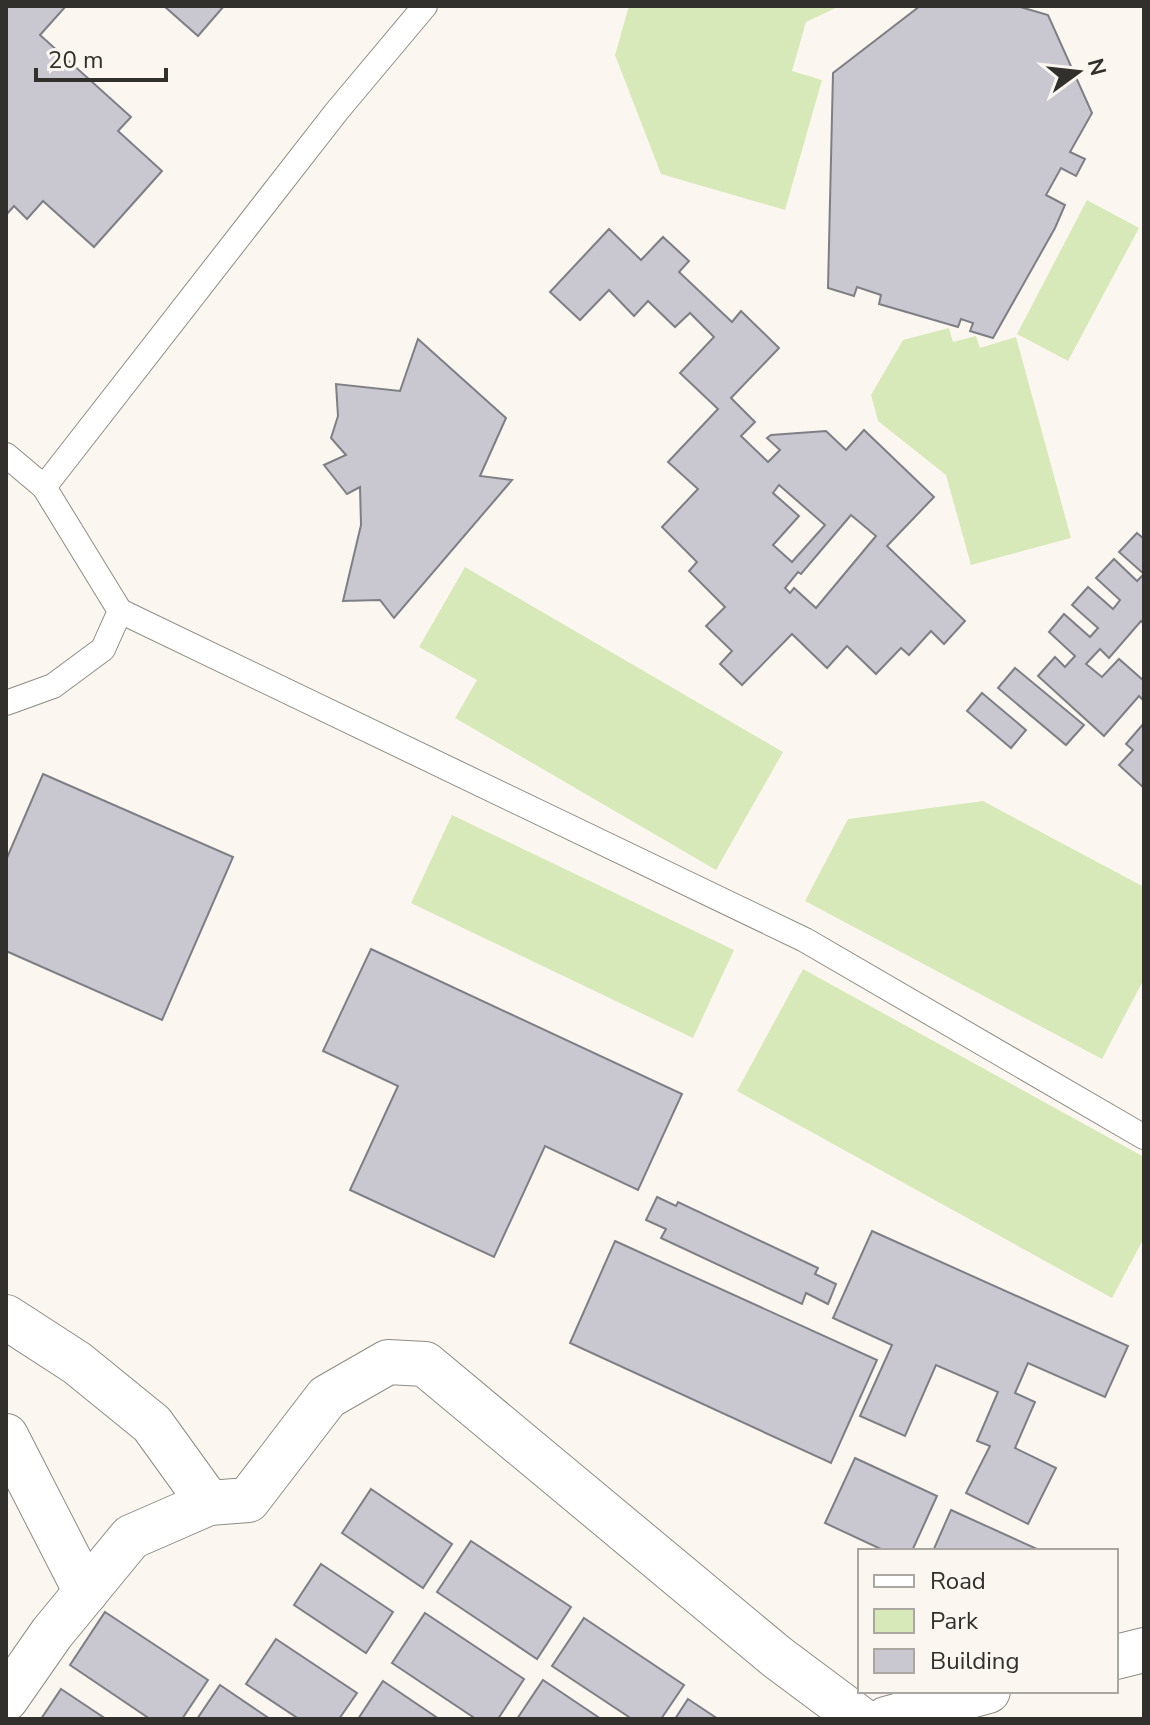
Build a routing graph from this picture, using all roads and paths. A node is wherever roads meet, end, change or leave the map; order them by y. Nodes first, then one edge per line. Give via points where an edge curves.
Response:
1 (425, 6) edge
2 (6, 455) edge
3 (44, 487) junction
4 (120, 611) junction
5 (6, 703) edge
6 (1144, 1137) edge
7 (6, 1317) edge
8 (6, 1436) edge
9 (209, 1503) junction
10 (86, 1592) junction
11 (1144, 1650) edge
12 (1118, 1656) edge
13 (981, 1693) edge
14 (6, 1699) edge
15 (860, 1719) edge
16 (886, 1719) edge

1 - 3 lane
2 - 3 lane
3 - 4 lane
4 - 5 lane via 103,649 53,686
4 - 6 lane via 805,940
7 - 9 street via 77,1363 152,1424
8 - 10 street
9 - 10 street via 131,1537
9 - 15 street via 248,1500 327,1397 388,1362 425,1364 777,1657
10 - 14 street
11 - 12 street
13 - 16 street

